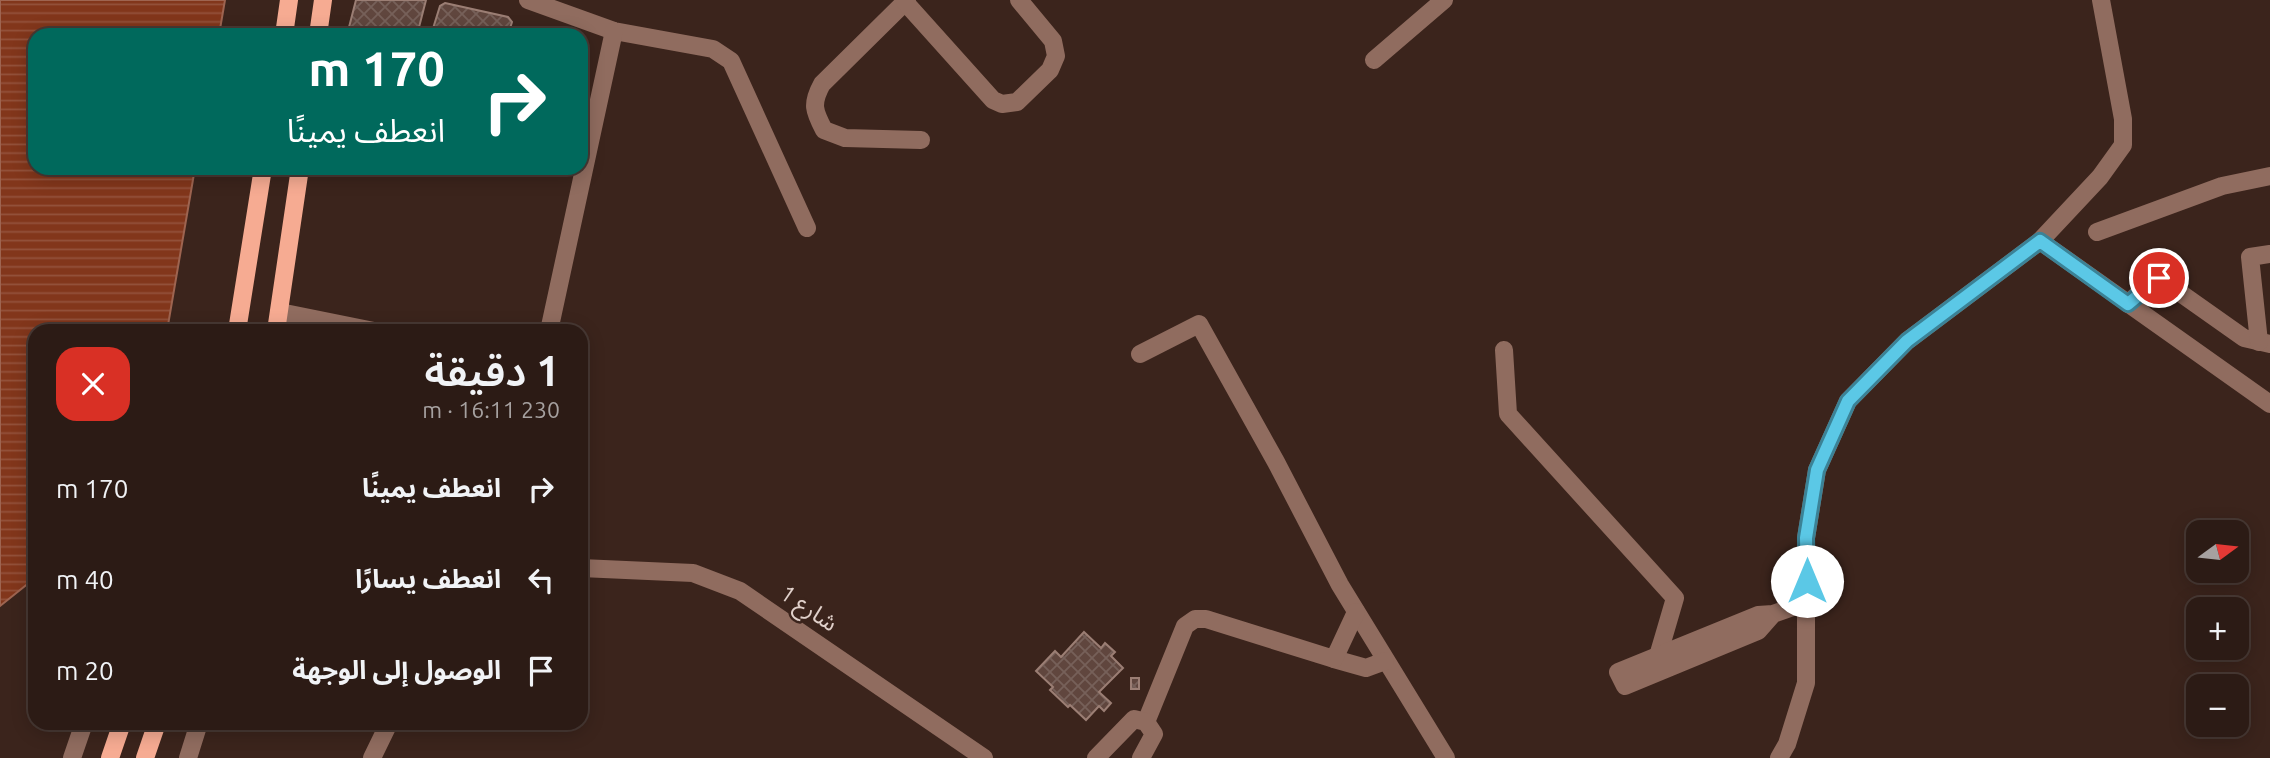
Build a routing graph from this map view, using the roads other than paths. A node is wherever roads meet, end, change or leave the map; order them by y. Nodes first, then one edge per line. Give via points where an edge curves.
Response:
1 (289, 0) edge
2 (323, 0) edge
3 (528, 0) edge
4 (1019, 0) edge
5 (1444, 0) edge
6 (2101, 0) edge
7 (906, 1) edge
8 (285, 28) edge
9 (319, 28) edge
10 (614, 31) junction
11 (1374, 60) dead end
12 (921, 140) dead end
13 (588, 151) edge
14 (262, 175) edge
15 (299, 175) edge
16 (583, 175) edge
17 (2270, 176) edge
18 (807, 228) dead end
19 (2097, 232) dead end
20 (2040, 241) junction
21 (2270, 254) edge
22 (2128, 304) junction
23 (280, 312) junction
24 (238, 324) edge
25 (277, 324) edge
26 (339, 324) edge
27 (551, 324) edge
28 (2265, 343) edge
29 (1504, 350) dead end
30 (1140, 354) dead end
31 (2270, 404) edge
32 (588, 568) edge
33 (1807, 602) junction
34 (1356, 612) junction
35 (1773, 614) junction
36 (1658, 656) junction
37 (1334, 659) junction
38 (1385, 661) junction
39 (1146, 722) junction
40 (82, 730) edge
41 (120, 730) edge
42 (155, 730) edge
43 (197, 730) edge
44 (386, 730) edge
45 (1104, 756) edge
46 (72, 758) edge
47 (110, 758) edge
48 (145, 758) edge
49 (188, 758) edge
50 (372, 758) edge
51 (984, 758) edge
52 (1141, 758) edge
53 (1446, 758) edge
54 (1779, 758) edge

1 - 8 main road
2 - 9 main road
3 - 10 street
4 - 7 street via 1053,41 1056,56 1050,70 1017,102 1002,104 993,100
5 - 11 street
6 - 20 street via 2123,119 2123,145
7 - 12 street via 821,84 814,99 824,130 845,138
10 - 13 street
10 - 18 street via 713,49 731,61
14 - 24 main road
15 - 23 main road
16 - 27 street
17 - 19 street via 2222,186
20 - 22 street
20 - 33 street via 1907,341 1848,401 1817,470 1806,538
21 - 28 street via 2250,257
22 - 28 street via 2159,278 2244,338
22 - 31 street
23 - 25 main road
23 - 26 street
29 - 36 street via 1508,414 1675,598
30 - 34 street via 1199,324
32 - 51 street, شارع 1 via 692,573 740,591
33 - 35 street
33 - 54 street via 1806,682
34 - 37 street
34 - 38 street
35 - 36 street via 1758,615
35 - 36 street via 1758,631 1625,686 1618,672
37 - 38 street via 1366,668
37 - 39 street via 1195,618 1185,626
38 - 53 street
39 - 45 street via 1134,719
39 - 52 street via 1154,734
40 - 46 street
41 - 47 main road
42 - 48 main road
43 - 49 street
44 - 50 street

